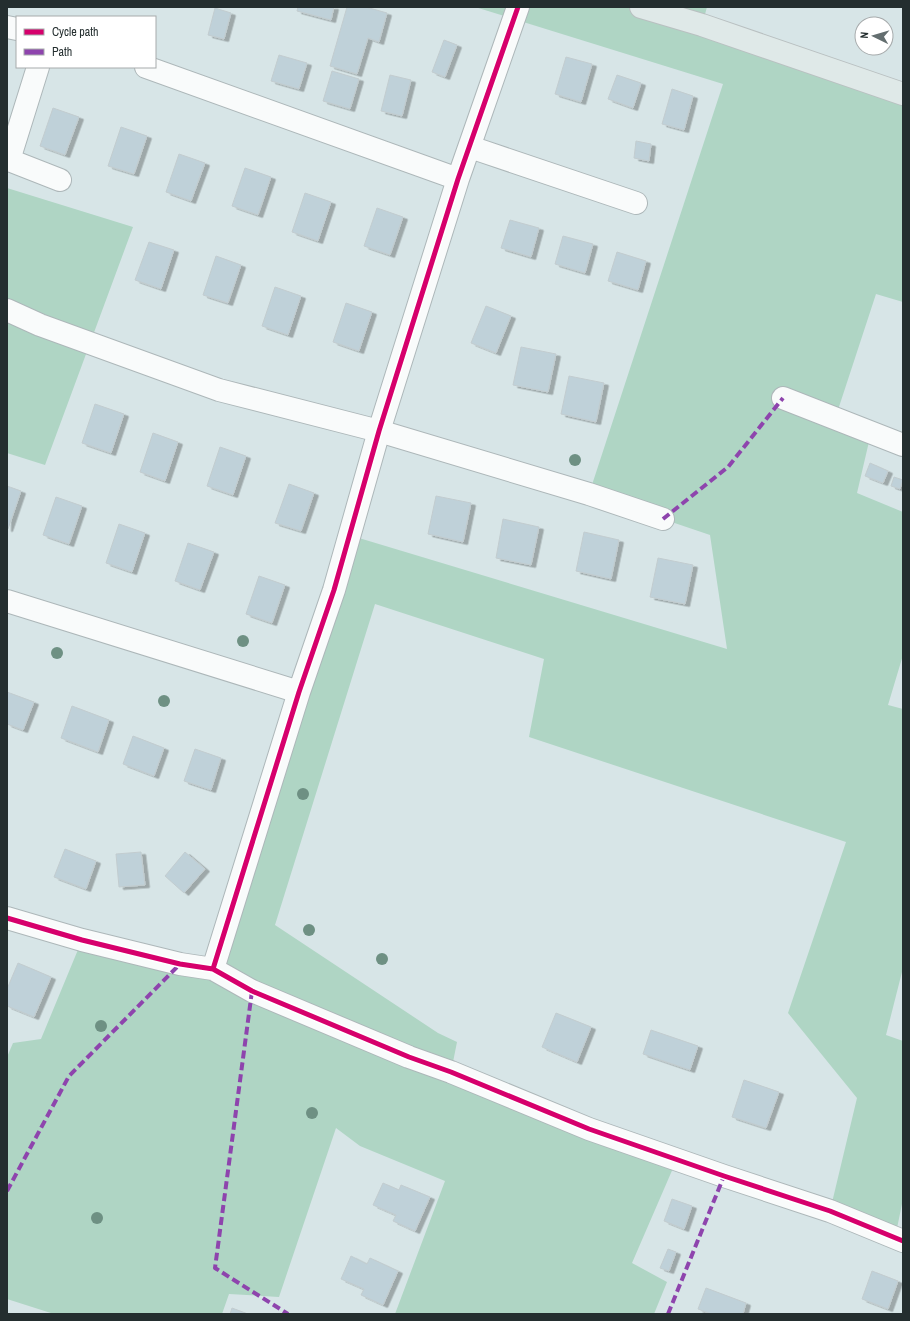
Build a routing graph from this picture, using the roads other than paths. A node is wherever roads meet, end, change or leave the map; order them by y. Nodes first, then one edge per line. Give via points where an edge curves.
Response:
1 (518, 7) edge
2 (640, 7) edge
3 (38, 68) edge
4 (149, 68) edge
5 (903, 94) edge
6 (470, 147) junction
7 (458, 179) junction
8 (60, 180) dead end
9 (636, 203) dead end
10 (7, 310) edge
11 (783, 398) dead end
12 (380, 430) junction
13 (903, 445) edge
14 (663, 519) dead end
15 (7, 600) edge
16 (299, 692) junction
17 (7, 918) edge
18 (213, 969) junction
19 (903, 1241) edge

1 - 6 street
2 - 5 main road via 702,25
3 - 8 street via 10,160
4 - 7 street
6 - 7 street
6 - 9 street
7 - 12 street
10 - 12 street via 40,325 219,390
11 - 13 street
12 - 14 street
12 - 16 street via 334,590
15 - 16 street
16 - 18 street
17 - 18 street via 82,940 180,964
18 - 19 street via 252,991 402,1055 451,1072 589,1129 830,1211

